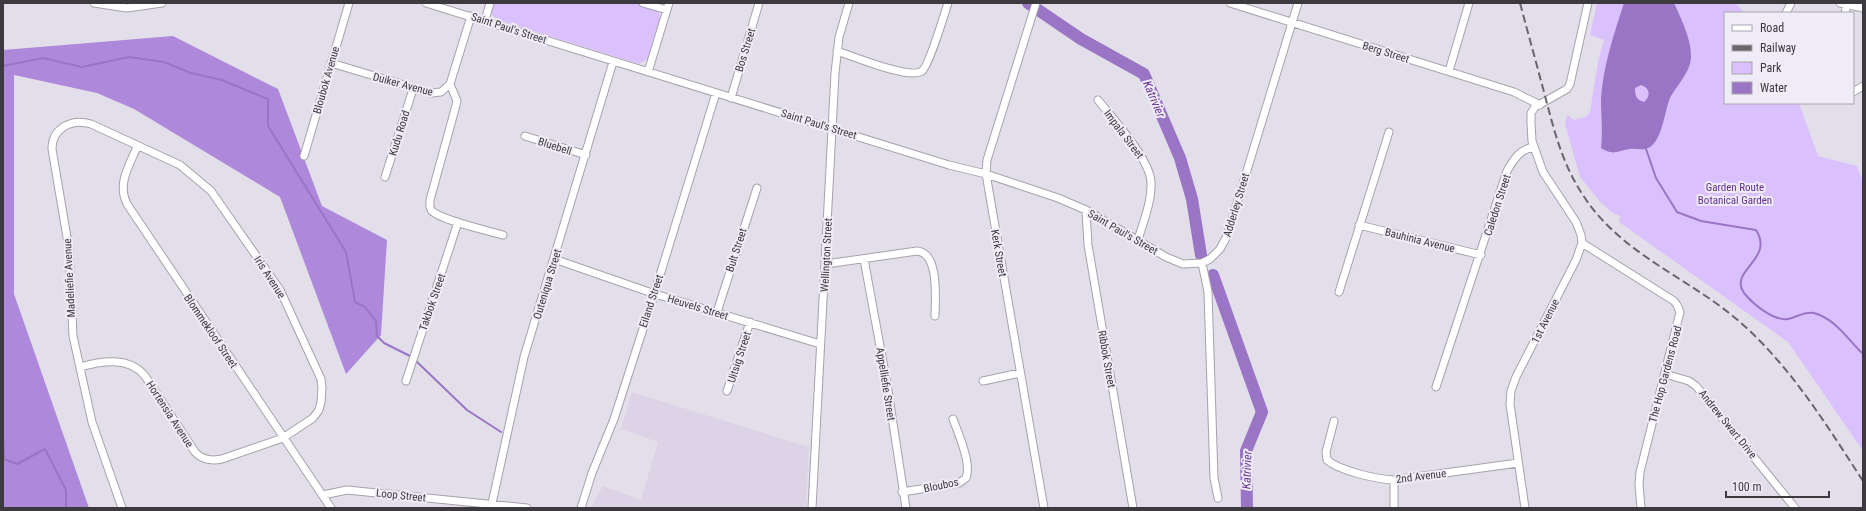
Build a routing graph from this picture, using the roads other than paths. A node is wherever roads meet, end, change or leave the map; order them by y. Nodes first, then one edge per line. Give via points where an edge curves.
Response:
1 (94, 3) edge
2 (162, 3) edge
3 (349, 3) edge
4 (426, 3) edge
5 (490, 3) edge
6 (643, 3) edge
7 (760, 3) edge
8 (849, 3) edge
9 (948, 3) edge
10 (1036, 3) edge
11 (1230, 3) edge
12 (1298, 3) edge
13 (1469, 3) edge
14 (1588, 3) edge
15 (1791, 3) edge
16 (1844, 4) edge
17 (668, 7) edge
18 (1863, 8) edge
19 (1786, 12) edge
20 (471, 16) junction
21 (485, 20) junction
22 (1292, 22) junction
23 (837, 51) junction
24 (613, 62) junction
25 (331, 63) junction
26 (648, 72) junction
27 (1449, 72) junction
28 (450, 84) junction
29 (1863, 86) edge
30 (413, 88) junction
31 (1854, 91) edge
32 (716, 93) junction
33 (731, 98) junction
34 (1098, 100) dead end
35 (1540, 105) junction
36 (831, 128) junction
37 (1389, 132) dead end
38 (525, 136) dead end
39 (137, 147) junction
40 (1534, 147) junction
41 (586, 155) junction
42 (304, 156) dead end
43 (986, 174) junction
44 (385, 177) dead end
45 (756, 188) dead end
46 (1086, 210) junction
47 (458, 222) junction
48 (1359, 225) junction
49 (503, 235) dead end
50 (1138, 240) junction
51 (1582, 243) junction
52 (1481, 255) junction
53 (554, 259) junction
54 (864, 259) junction
55 (1202, 263) junction
56 (826, 264) junction
57 (1339, 292) dead end
58 (655, 294) junction
59 (717, 312) junction
60 (936, 316) dead end
61 (750, 322) junction
62 (820, 344) junction
63 (80, 366) junction
64 (1020, 373) junction
65 (1665, 374) junction
66 (983, 380) dead end
67 (406, 381) dead end
68 (1436, 386) dead end
69 (728, 391) dead end
70 (953, 419) dead end
71 (1334, 421) dead end
72 (283, 438) junction
73 (1518, 463) junction
74 (1394, 480) junction
75 (902, 492) junction
76 (323, 495) junction
77 (1218, 498) dead end
78 (491, 506) edge
79 (122, 508) edge
80 (332, 508) edge
81 (527, 508) edge
82 (581, 508) edge
83 (812, 508) edge
84 (906, 508) edge
85 (1044, 508) edge
86 (1133, 508) edge
87 (1394, 508) edge
88 (1525, 508) edge
89 (1641, 508) edge
90 (1795, 508) edge

1 - 2 street via 127,8
3 - 25 street, Bloubok Avenue
4 - 20 street, Saint Paul's Street
5 - 21 street
6 - 17 street
7 - 33 street, Bos Street
8 - 23 street, Wellington Street
9 - 23 street via 928,62 918,73 899,71
10 - 43 street, Kerk Street via 987,160
11 - 22 street, Berg Street
12 - 22 street, Adderley Street
13 - 27 street
14 - 35 street via 1570,84 1564,92
15 - 19 street
16 - 18 street
17 - 26 street
20 - 21 street, Saint Paul's Street
20 - 28 street, Duiker Avenue
21 - 24 street, Saint Paul's Street
22 - 27 street, Berg Street
22 - 55 street, Adderley Street via 1227,236 1220,249
23 - 36 street, Wellington Street
24 - 26 street, Saint Paul's Street
24 - 41 street, Outeniqua Street
25 - 30 street, Duiker Avenue
25 - 42 street, Bloubok Avenue
26 - 32 street, Saint Paul's Street
27 - 35 street, Berg Street via 1514,92
28 - 30 street, Duiker Avenue via 445,90 437,93
28 - 47 street via 457,101 430,204 433,212
29 - 31 street
30 - 44 street, Kudu Road
32 - 33 street, Saint Paul's Street
32 - 58 street, Eiland Street
33 - 36 street, Saint Paul's Street
34 - 50 street, Impala Street via 1140,154 1150,174 1151,193
35 - 40 street via 1532,113
36 - 43 street, Saint Paul's Street
36 - 56 street, Wellington Street
37 - 48 street
38 - 41 street, Bluebell
39 - 63 street, Madeliefie Avenue via 91,124 81,122 60,129 53,141 53,160 67,235 72,323
39 - 72 street, Blommekloof Street via 122,181 125,201
39 - 72 street, Iris Avenue via 180,165 211,191 285,300 321,379 322,388 319,410 315,416
40 - 51 street via 1543,172 1580,229
40 - 52 street, Caledon Street via 1526,148 1518,154 1507,170
41 - 53 street, Outeniqua Street
43 - 46 street, Saint Paul's Street
43 - 64 street, Kerk Street
45 - 59 street, Bult Street
46 - 50 street, Saint Paul's Street
46 - 86 street, Ribbok Street via 1088,245
47 - 49 street
47 - 67 street, Takbok Street
48 - 52 street, Bauhinia Avenue
48 - 57 street
50 - 55 street, Saint Paul's Street via 1174,261
51 - 65 street, The Hop Gardens Road via 1678,305 1680,317
51 - 73 street, 1st Avenue via 1576,260 1512,385 1510,404
52 - 68 street, Caledon Street
53 - 58 street, Heuvels Street
53 - 78 street, Outeniqua Street via 524,357
54 - 56 street
54 - 60 street via 917,252 926,255 932,265 935,279
54 - 75 street, Appelliefie Street via 887,384
55 - 77 street via 1208,292 1214,478
56 - 62 street, Wellington Street
58 - 59 street, Heuvels Street
58 - 82 street, Eiland Street via 614,419
59 - 61 street, Heuvels Street
61 - 62 street, Heuvels Street
61 - 69 street, Uitsig Street
62 - 83 street, Wellington Street
63 - 72 street, Hortensia Avenue via 96,362 118,362 135,367 145,376 195,452 209,460 222,459
63 - 79 street, Madeliefie Avenue via 94,430
64 - 66 street
64 - 85 street, Kerk Street
65 - 89 street, The Hop Gardens Road via 1639,478
65 - 90 street, Andrew Swart Drive via 1689,381 1696,386
70 - 75 street, Bloubos via 965,453 968,467 966,478 959,483
71 - 74 street, 2nd Avenue via 1326,452 1327,460 1357,472
72 - 76 street, Blommekloof Street
73 - 74 street, 2nd Avenue
73 - 88 street, 1st Avenue
74 - 87 street
75 - 84 street, Appelliefie Street
76 - 78 street, Loop Street via 347,490
76 - 80 street, Blommekloof Street
78 - 81 street, Loop Street

